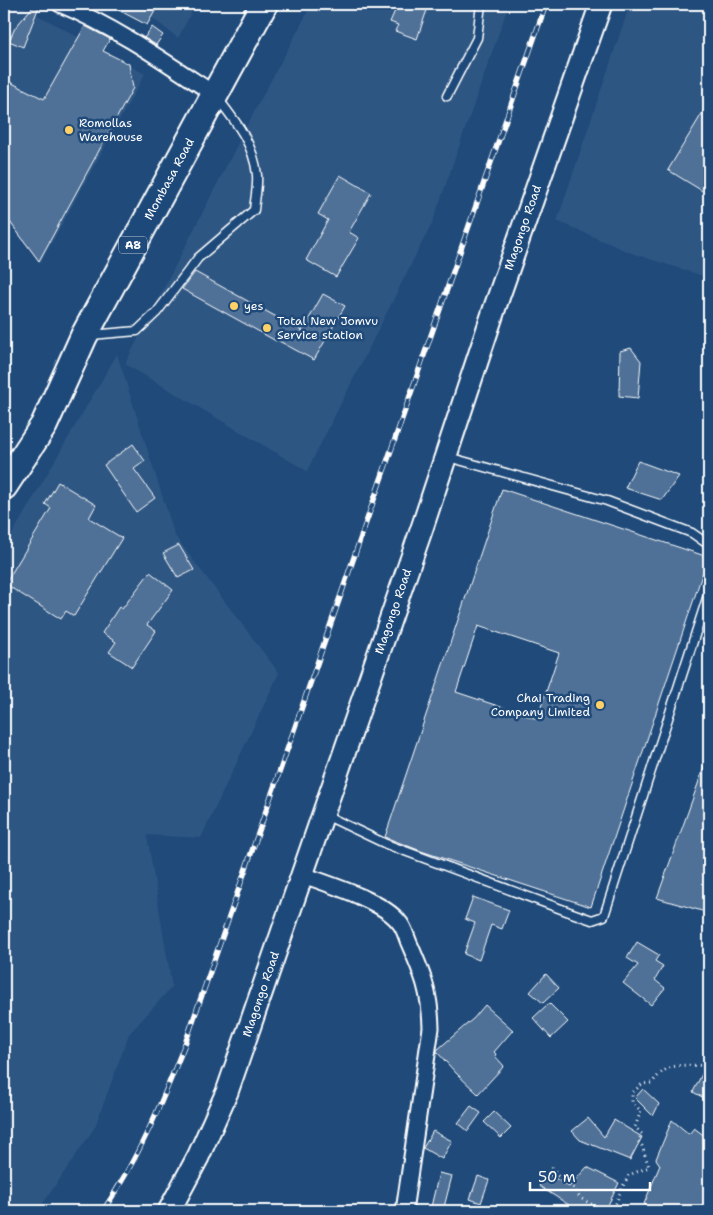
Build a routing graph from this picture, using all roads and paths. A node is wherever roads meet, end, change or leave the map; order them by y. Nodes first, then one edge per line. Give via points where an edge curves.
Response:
1 (60, 4) edge
2 (264, 4) edge
3 (482, 4) edge
4 (601, 4) edge
5 (214, 94) junction
6 (447, 96) dead end
7 (84, 336) junction
8 (446, 456) junction
9 (4, 486) edge
10 (709, 545) edge
11 (709, 592) edge
12 (324, 814) junction
13 (303, 875) junction
14 (709, 1065) edge
15 (552, 1167) dead end
16 (169, 1211) edge
17 (404, 1211) edge
18 (604, 1211) edge
19 (608, 1211) edge

1 - 5 street via 126,36
2 - 5 highway, Mombasa Road / A8
3 - 6 lane via 478,38
4 - 8 street, Magongo Road
5 - 7 highway, Mombasa Road / A8
5 - 7 lane via 242,130 252,152 257,176 254,210 198,258 157,312 137,331
7 - 9 highway, Mombasa Road / A8 via 44,424
8 - 10 lane via 607,501 692,533
8 - 12 street, Magongo Road
11 - 12 lane via 604,916 592,920 572,913 386,844
12 - 13 street, Magongo Road
13 - 16 street, Magongo Road via 227,1092
13 - 17 street via 371,902 400,922 425,980 431,1028
14 - 19 path via 675,1065 660,1072 652,1083 642,1084 632,1093 632,1102 641,1112 635,1127 642,1134 638,1141 650,1167 629,1175 616,1204
15 - 18 path via 558,1176 570,1183 580,1198

